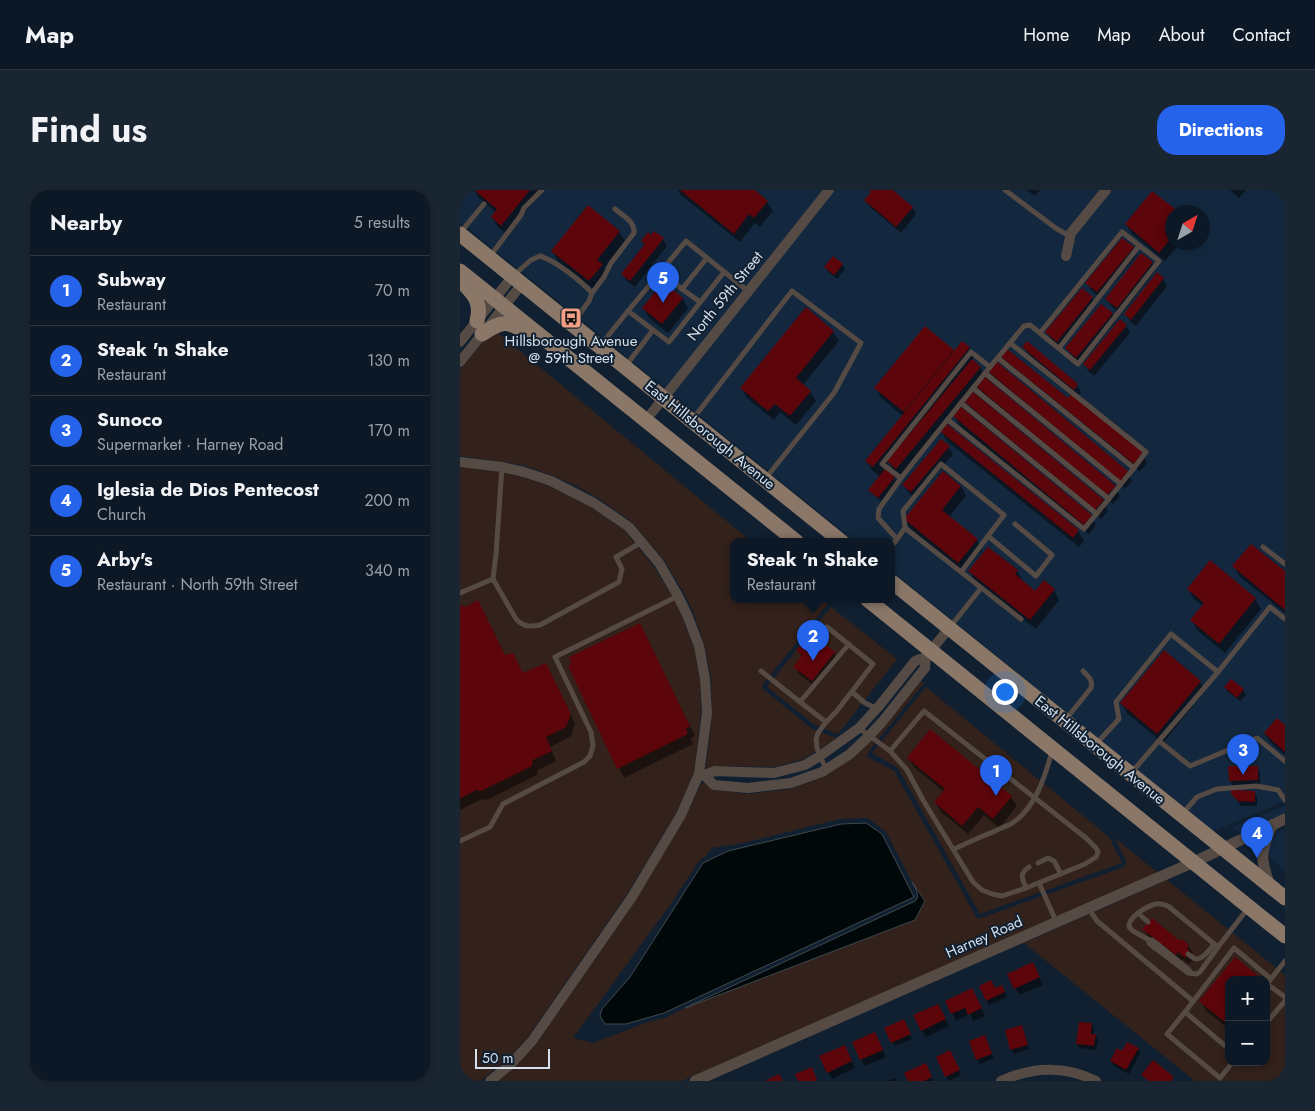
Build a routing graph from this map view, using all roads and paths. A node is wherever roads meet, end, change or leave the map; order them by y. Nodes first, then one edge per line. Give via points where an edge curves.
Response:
1 (542, 190) edge
2 (829, 190) edge
3 (1005, 190) edge
4 (1106, 190) edge
5 (484, 204) dead end
6 (615, 209) dead end
7 (460, 234) edge
8 (1071, 236) junction
9 (1139, 246) junction
10 (1066, 256) dead end
11 (489, 258) junction
12 (707, 258) junction
13 (460, 271) edge
14 (661, 271) junction
15 (724, 272) junction
16 (460, 280) edge
17 (517, 281) junction
18 (682, 289) junction
19 (748, 291) junction
20 (592, 294) junction
21 (700, 302) junction
22 (500, 303) junction
23 (628, 311) junction
24 (572, 325) junction
25 (480, 327) junction
26 (653, 330) junction
27 (1040, 333) junction
28 (460, 342) edge
29 (1010, 343) junction
30 (552, 345) junction
31 (600, 347) junction
32 (1059, 348) junction
33 (998, 358) junction
34 (460, 362) edge
35 (625, 367) junction
36 (990, 367) junction
37 (985, 374) junction
38 (974, 388) junction
39 (663, 398) junction
40 (961, 403) junction
41 (646, 420) junction
42 (692, 420) junction
43 (948, 420) junction
44 (460, 462) edge
45 (502, 467) junction
46 (1134, 468) junction
47 (901, 478) junction
48 (765, 480) junction
49 (1121, 484) junction
50 (1109, 499) junction
51 (1097, 514) junction
52 (1015, 524) dead end
53 (905, 528) junction
54 (988, 536) junction
55 (792, 538) edge
56 (837, 538) edge
57 (897, 539) junction
58 (642, 542) junction
59 (895, 542) edge
60 (1263, 547) dead end
61 (1285, 564) edge
62 (960, 572) junction
63 (493, 578) junction
64 (895, 584) edge
65 (981, 588) junction
66 (460, 593) edge
67 (678, 596) junction
68 (871, 603) edge
69 (1021, 619) dead end
70 (1285, 619) edge
71 (827, 627) dead end
72 (949, 628) junction
73 (848, 644) junction
74 (928, 653) junction
75 (761, 671) dead end
76 (1083, 671) dead end
77 (1218, 672) junction
78 (852, 692) junction
79 (800, 702) junction
80 (877, 709) junction
81 (1064, 721) junction
82 (826, 722) junction
83 (859, 728) junction
84 (869, 736) junction
85 (1160, 741) junction
86 (1095, 746) junction
87 (1053, 749) junction
88 (890, 751) junction
89 (820, 756) junction
90 (1285, 762) edge
91 (826, 769) junction
92 (1131, 774) junction
93 (702, 775) junction
94 (1035, 797) junction
95 (1285, 800) edge
96 (1182, 815) junction
97 (1285, 820) edge
98 (1272, 825) junction
99 (460, 841) edge
100 (954, 849) junction
101 (1224, 849) junction
102 (1194, 862) junction
103 (1038, 863) dead end
104 (1029, 868) dead end
105 (1061, 874) junction
106 (1039, 883) junction
107 (1270, 886) junction
108 (1026, 888) junction
109 (1285, 898) edge
110 (1249, 907) junction
111 (1089, 908) junction
112 (1138, 913) junction
113 (1057, 922) junction
114 (1148, 922) dead end
115 (1285, 936) edge
116 (1216, 945) junction
117 (1188, 954) dead end
118 (1285, 961) edge
119 (1271, 979) junction
120 (1285, 999) edge
121 (1193, 1001) junction
122 (1185, 1012) junction
123 (1268, 1021) edge
124 (1225, 1046) edge
125 (1230, 1066) edge
126 (490, 1081) edge
127 (695, 1081) edge
128 (1001, 1081) edge
129 (1096, 1081) edge

1 - 11 lane via 524,208
2 - 19 street, North 59th Street
3 - 8 lane
4 - 8 street
5 - 7 lane
6 - 20 lane via 632,223 634,233
7 - 11 main road, East Hillsborough Avenue
8 - 10 street
9 - 27 lane via 1122,232
9 - 32 lane
9 - 32 lane via 1160,262 1078,364
11 - 17 main road, East Hillsborough Avenue
12 - 14 lane via 686,241
12 - 15 lane
12 - 18 lane
13 - 22 main road, East Hillsborough Avenue
14 - 18 lane
14 - 23 lane
15 - 19 lane
15 - 21 lane
16 - 25 main road via 478,303
17 - 20 lane via 531,260 540,256 549,259
17 - 22 street
17 - 24 main road, East Hillsborough Avenue
18 - 21 lane
19 - 39 street, North 59th Street
20 - 24 lane
21 - 26 lane via 668,342
22 - 25 street
22 - 30 main road, East Hillsborough Avenue
23 - 26 lane
23 - 31 lane
24 - 31 main road, East Hillsborough Avenue
25 - 28 street
25 - 30 main road via 510,323 537,340
25 - 34 street
26 - 35 lane
27 - 29 lane via 1030,325 1024,326
27 - 32 lane
29 - 33 lane
29 - 46 lane via 1146,452
30 - 41 main road, East Hillsborough Avenue
31 - 35 main road, East Hillsborough Avenue
33 - 36 lane
33 - 46 lane
35 - 39 main road, East Hillsborough Avenue
36 - 37 lane
36 - 47 lane via 971,352 882,464
37 - 38 lane
37 - 49 lane
38 - 40 lane
38 - 50 lane
39 - 41 street, North 59th Street
39 - 42 main road, East Hillsborough Avenue
40 - 43 lane
40 - 51 lane
41 - 55 main road, East Hillsborough Avenue
42 - 48 main road, East Hillsborough Avenue
42 - 48 lane via 792,291 861,344 834,393
43 - 47 lane
43 - 51 lane via 1084,529
44 - 45 street
45 - 58 street via 576,492 618,518
45 - 63 lane
46 - 49 lane
47 - 57 lane via 879,509 878,518
48 - 56 main road, East Hillsborough Avenue
49 - 50 lane
50 - 51 lane
52 - 54 lane via 1052,555 1036,576
53 - 54 lane via 903,511 941,464 1004,515
53 - 57 lane
53 - 62 lane
54 - 62 lane
57 - 59 lane
58 - 63 lane via 616,557 622,568 619,582 540,625 521,624
58 - 67 street
60 - 61 lane
62 - 65 lane
63 - 66 lane
64 - 72 main road, East Hillsborough Avenue
65 - 69 lane
65 - 72 lane
67 - 93 street via 699,646 705,679 707,712
67 - 99 lane via 555,657 591,732 593,746 590,756 503,804 490,827
68 - 74 main road, East Hillsborough Avenue
70 - 77 lane via 1270,607
71 - 73 lane
72 - 74 street
72 - 81 main road, East Hillsborough Avenue
73 - 78 lane via 873,664
73 - 79 lane
74 - 80 street via 915,661
74 - 84 street via 925,668
74 - 87 main road, East Hillsborough Avenue
75 - 79 lane
76 - 81 lane via 1091,679 1091,688
77 - 85 lane
77 - 86 lane via 1171,634 1116,702 1119,719
78 - 80 lane
78 - 82 lane
79 - 82 lane
80 - 83 street
81 - 86 main road, East Hillsborough Avenue
82 - 89 lane via 816,739
83 - 84 lane
83 - 89 street
84 - 88 lane
84 - 91 street via 850,754
85 - 90 lane via 1190,766 1257,738
85 - 92 lane
86 - 92 main road, East Hillsborough Avenue
87 - 94 lane
87 - 102 main road, East Hillsborough Avenue
88 - 94 lane via 924,711
88 - 100 lane via 907,770
89 - 91 lane
89 - 93 street via 774,773 715,772
91 - 93 street via 791,783 748,788 714,785
92 - 96 main road, East Hillsborough Avenue
93 - 126 street via 612,926 532,1041
94 - 100 lane via 1011,824
94 - 105 lane via 1098,852 1085,864
95 - 96 lane via 1278,790 1256,786 1217,789 1197,797
96 - 101 main road, East Hillsborough Avenue
97 - 98 street, Harney Road
98 - 101 street, Harney Road
98 - 107 street via 1262,853
100 - 108 lane via 973,882 982,890 1002,896
101 - 102 street, Harney Road
101 - 107 main road, East Hillsborough Avenue
102 - 110 main road, East Hillsborough Avenue
102 - 111 street, Harney Road
103 - 105 lane via 1048,858 1054,861
104 - 108 lane via 1022,878
105 - 106 lane
106 - 108 lane
106 - 113 lane
107 - 109 main road, East Hillsborough Avenue
110 - 115 main road, East Hillsborough Avenue
110 - 116 lane
111 - 113 street, Harney Road
111 - 121 lane via 1102,927
112 - 114 lane
112 - 116 lane via 1156,904 1168,906
112 - 116 lane via 1129,927 1188,973 1200,972
113 - 127 street, Harney Road
116 - 117 lane via 1200,958
118 - 119 lane
119 - 120 lane via 1267,984
119 - 121 lane via 1234,948
120 - 123 lane
121 - 122 lane
122 - 124 lane
122 - 125 lane via 1167,1034 1220,1078
128 - 129 street via 1016,1074 1040,1070 1063,1070

